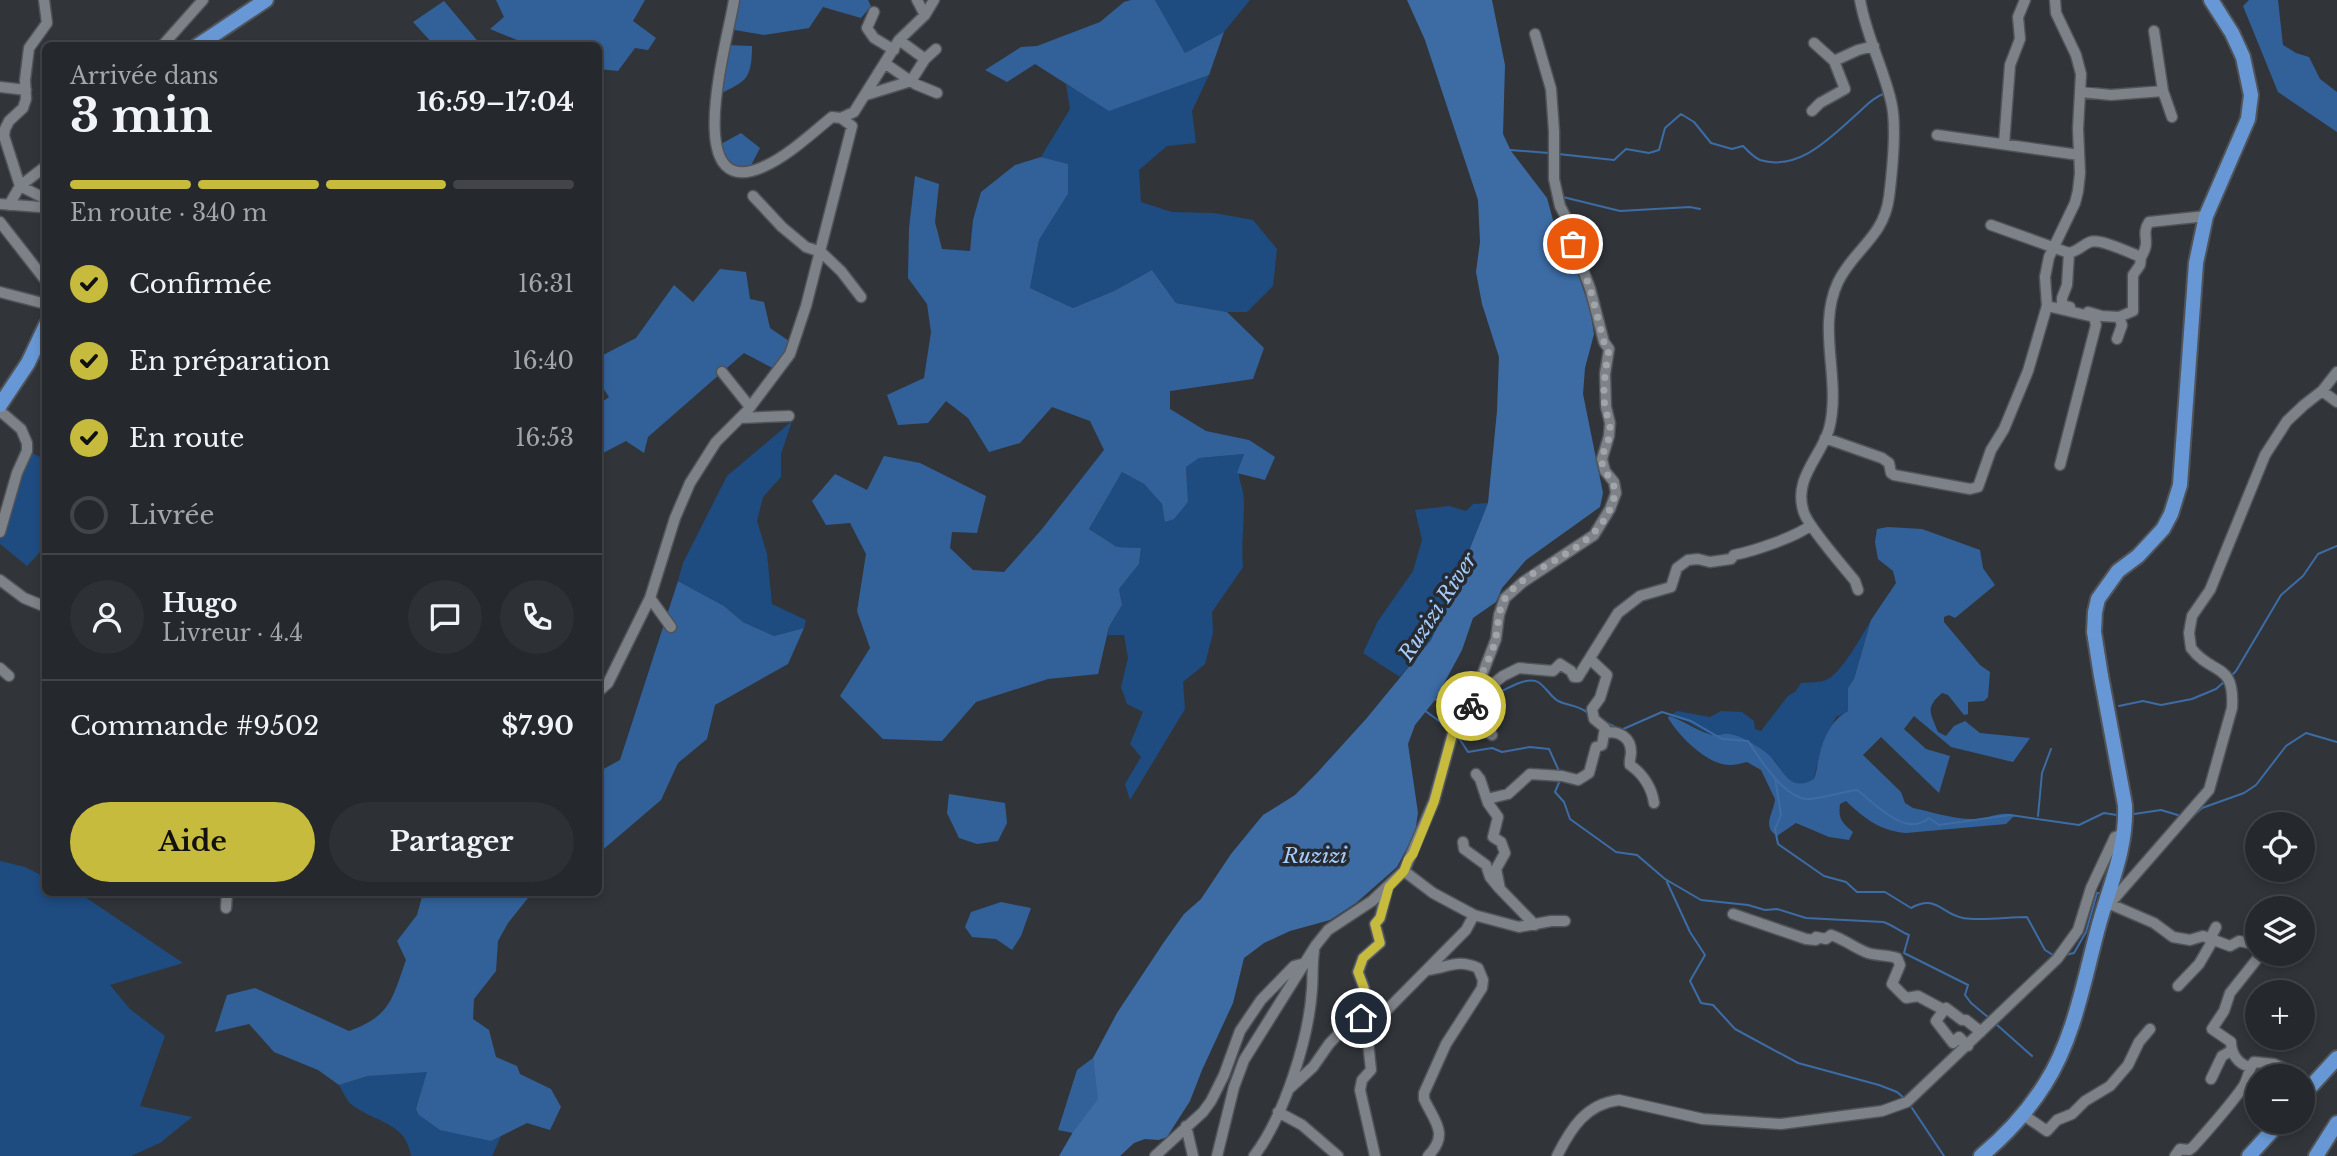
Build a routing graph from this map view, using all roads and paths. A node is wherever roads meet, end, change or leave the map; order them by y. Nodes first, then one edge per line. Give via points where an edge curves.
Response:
1 (44, 0) edge
2 (203, 0) edge
3 (266, 0) edge
4 (734, 0) edge
5 (917, 0) edge
6 (934, 0) edge
7 (1860, 0) edge
8 (2025, 0) edge
9 (2055, 0) edge
10 (2211, 0) edge
11 (874, 12) dead end
12 (925, 15) junction
13 (2154, 31) dead end
14 (1535, 34) dead end
15 (899, 40) junction
16 (166, 42) edge
17 (204, 42) edge
18 (1814, 43) dead end
19 (1874, 46) junction
20 (936, 49) dead end
21 (894, 50) junction
22 (925, 59) junction
23 (1834, 61) junction
24 (886, 64) junction
25 (911, 81) junction
26 (0, 88) edge
27 (26, 90) junction
28 (2163, 91) junction
29 (2081, 92) junction
30 (937, 93) dead end
31 (866, 96) junction
32 (1812, 111) dead end
33 (2172, 117) dead end
34 (841, 118) junction
35 (1937, 135) dead end
36 (2004, 144) junction
37 (2079, 155) junction
38 (42, 169) edge
39 (20, 186) junction
40 (753, 196) dead end
41 (42, 200) edge
42 (4, 205) edge
43 (42, 205) edge
44 (2206, 216) junction
45 (0, 222) edge
46 (1991, 225) dead end
47 (2054, 249) junction
48 (821, 252) junction
49 (2069, 253) junction
50 (2141, 257) junction
51 (42, 276) edge
52 (0, 292) edge
53 (861, 297) dead end
54 (42, 303) edge
55 (2047, 306) junction
56 (2119, 317) junction
57 (42, 333) edge
58 (2118, 340) dead end
59 (722, 372) dead end
60 (2337, 372) edge
61 (2322, 391) junction
62 (2337, 402) edge
63 (0, 405) edge
64 (750, 407) junction
65 (0, 411) edge
66 (789, 416) dead end
67 (740, 418) junction
68 (1825, 438) junction
69 (2060, 465) dead end
70 (1811, 525) junction
71 (0, 532) edge
72 (0, 580) edge
73 (1858, 590) dead end
74 (650, 598) junction
75 (42, 605) edge
76 (671, 627) dead end
77 (1590, 659) junction
78 (0, 668) edge
79 (9, 676) dead end
80 (602, 688) edge
81 (1477, 688) junction
82 (1470, 708) junction
83 (1606, 733) junction
84 (1492, 735) dead end
85 (1475, 774) dead end
86 (1487, 799) junction
87 (1654, 803) dead end
88 (2124, 834) junction
89 (1463, 842) dead end
90 (1404, 871) junction
91 (1389, 887) junction
92 (1500, 888) junction
93 (227, 896) edge
94 (226, 908) dead end
95 (2106, 908) junction
96 (1733, 914) dead end
97 (1474, 915) junction
98 (1565, 921) dead end
99 (1535, 925) junction
100 (2216, 927) dead end
101 (2212, 939) junction
102 (2245, 942) edge
103 (1316, 945) junction
104 (1305, 963) junction
105 (2251, 966) edge
106 (1428, 970) junction
107 (2178, 986) dead end
108 (1944, 1010) junction
109 (1362, 1024) junction
110 (2150, 1029) dead end
111 (1982, 1032) junction
112 (1968, 1046) junction
113 (2231, 1051) junction
114 (2337, 1058) edge
115 (2245, 1064) edge
116 (2252, 1064) edge
117 (2271, 1064) edge
118 (2315, 1075) edge
119 (2211, 1079) dead end
120 (2245, 1084) edge
121 (1289, 1089) junction
122 (1278, 1111) junction
123 (2022, 1114) junction
124 (2337, 1123) edge
125 (1186, 1126) junction
126 (2269, 1134) edge
127 (1156, 1156) edge
128 (1193, 1156) edge
129 (1217, 1156) edge
130 (1254, 1156) edge
131 (1338, 1156) edge
132 (1375, 1156) edge
133 (1428, 1156) edge
134 (1557, 1156) edge
135 (1982, 1156) edge
136 (2175, 1156) edge
137 (2249, 1156) edge
138 (2316, 1156) edge

1 - 27 street via 47,23 29,48
2 - 16 street
3 - 17 highway
4 - 34 street via 714,105 716,149 727,167 760,168 832,117
5 - 12 street
6 - 12 street
7 - 19 street
8 - 36 street via 2018,17 2020,39 2010,65
9 - 29 street via 2056,13 2076,55
10 - 44 highway via 2243,57 2251,94 2248,119
11 - 21 street via 869,33
12 - 15 street
13 - 28 street
14 - 81 street via 1551,89 1554,179 1560,206 1609,349 1605,407 1610,423 1602,459 1616,493 1594,535 1505,598 1496,639
15 - 21 street
15 - 22 street
18 - 23 street
19 - 23 street
19 - 68 street via 1894,117 1889,198 1882,224 1838,281 1831,301 1831,410
20 - 22 street
21 - 24 street
22 - 25 street
23 - 32 street via 1845,89
24 - 25 street
24 - 31 street
25 - 30 street
25 - 31 street
26 - 27 street
27 - 39 street via 23,108 9,121 4,136
28 - 29 street
28 - 33 street
29 - 37 street
31 - 34 street via 854,112
34 - 48 street via 852,126
35 - 36 street
36 - 37 street
37 - 47 street via 2075,203
38 - 39 street
39 - 41 street
39 - 42 street
40 - 48 street via 806,247
42 - 43 street
44 - 50 street via 2149,222 2145,228 2147,248
44 - 88 highway via 2196,263 2180,485 2163,529 2118,571 2098,599 2095,612 2099,665 2125,805
45 - 51 street
46 - 47 street
47 - 49 street
47 - 55 street via 2045,277
48 - 53 street
48 - 64 street via 790,354
49 - 50 street via 2095,240
49 - 56 street via 2062,304
50 - 56 street via 2133,275 2133,311
52 - 54 street
55 - 68 street via 2014,408 1991,450 1978,487 1894,475 1882,458
55 - 69 street via 2094,317 2096,325
56 - 58 street
57 - 63 highway
59 - 64 street
60 - 61 street
61 - 62 street
61 - 95 street via 2287,421 2265,455 2210,590 2189,624 2191,648 2228,677 2232,708 2209,790
64 - 67 street
65 - 71 street via 21,429 27,451
66 - 67 street
67 - 74 street via 716,442 690,483
68 - 70 street via 1803,488 1804,514
70 - 73 street
70 - 77 street via 1731,559 1688,561 1677,568 1671,587 1640,596 1618,613
72 - 75 street
74 - 76 street
74 - 80 street
77 - 81 street via 1578,677 1560,664 1553,671 1518,668 1484,691
77 - 83 street via 1607,675 1592,709
78 - 79 street
81 - 82 street
82 - 84 street
82 - 90 street via 1453,732 1434,802
83 - 86 street via 1602,745 1596,747 1589,774 1578,780 1530,774 1508,794
83 - 87 street via 1626,738 1630,765 1652,792
85 - 86 street
86 - 92 street via 1498,817 1493,836 1502,842 1505,853 1496,869
88 - 95 highway
88 - 111 street via 2115,837 2078,930 2057,960
89 - 92 street via 1464,849 1486,865
90 - 91 street
90 - 97 street
91 - 103 street via 1328,930
91 - 109 street via 1375,924 1380,943 1363,958 1358,972 1364,988
92 - 99 street
93 - 94 street
95 - 101 street via 2154,923 2173,937
95 - 123 highway via 2059,1057
96 - 108 street via 1806,939 1831,935 1866,952 1898,958 1900,965 1892,984 1906,998 1918,996
97 - 99 street via 1519,927
97 - 106 street
98 - 99 street
100 - 101 street
101 - 102 street via 2230,946
101 - 107 street via 2199,964
103 - 104 street
103 - 121 street via 1310,1002
104 - 125 street via 1294,966 1261,1000 1240,1031 1211,1101
104 - 129 street via 1244,1060
105 - 113 street via 2230,993 2212,1029 2231,1042
106 - 109 street via 1376,1021
106 - 133 street via 1456,962 1469,964 1478,968 1483,979 1424,1094 1440,1139
108 - 111 street
108 - 112 street via 1936,1021 1953,1043 1959,1037
109 - 121 street via 1351,1021
109 - 132 street via 1371,1070 1360,1090
110 - 123 street via 2110,1086 2047,1131
111 - 112 street
112 - 134 street via 1907,1102 1882,1111 1781,1124 1703,1119 1608,1101 1578,1119
113 - 115 street
113 - 119 street via 2222,1056
114 - 118 highway
116 - 117 street
120 - 136 street via 2193,1147 2180,1149
121 - 122 street
122 - 130 street
122 - 131 street
123 - 135 highway
124 - 138 highway
125 - 127 street
125 - 128 street
126 - 137 highway

